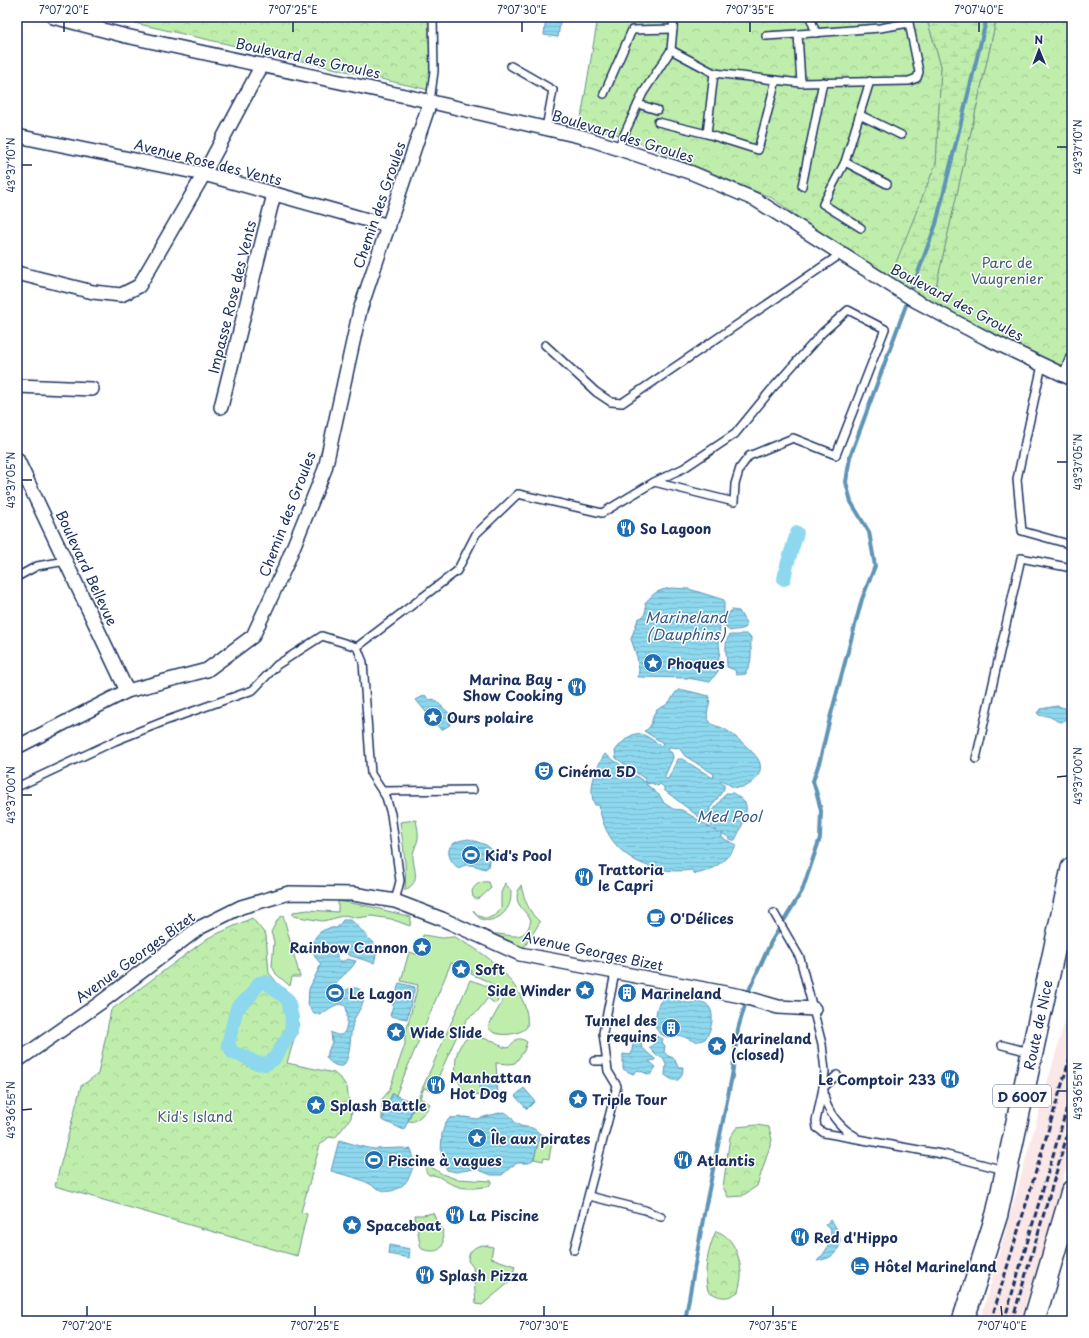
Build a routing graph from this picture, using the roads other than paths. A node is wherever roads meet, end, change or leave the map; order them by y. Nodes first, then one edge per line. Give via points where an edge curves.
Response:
1 (53, 17) edge
2 (433, 17) edge
3 (674, 17) edge
4 (810, 17) edge
5 (907, 20) edge
6 (673, 29) junction
7 (816, 33) junction
8 (798, 34) junction
9 (766, 36) dead end
10 (671, 50) junction
11 (262, 65) junction
12 (512, 66) dead end
13 (714, 73) junction
14 (776, 80) junction
15 (823, 82) junction
16 (870, 82) junction
17 (801, 83) junction
18 (604, 94) dead end
19 (430, 102) junction
20 (638, 104) junction
21 (658, 110) dead end
22 (860, 114) junction
23 (658, 122) dead end
24 (546, 128) junction
25 (707, 134) junction
26 (900, 135) dead end
27 (17, 136) edge
28 (618, 148) junction
29 (845, 162) junction
30 (204, 174) junction
31 (887, 184) dead end
32 (802, 186) dead end
33 (274, 194) junction
34 (389, 226) junction
35 (861, 228) dead end
36 (841, 254) junction
37 (17, 273) edge
38 (545, 345) dead end
39 (1070, 358) dead end
40 (1042, 365) junction
41 (1067, 377) edge
42 (17, 386) edge
43 (92, 389) dead end
44 (221, 407) dead end
45 (17, 459) edge
46 (654, 482) junction
47 (1072, 545) edge
48 (66, 561) junction
49 (1072, 568) edge
50 (17, 576) edge
51 (357, 647) junction
52 (128, 691) junction
53 (17, 747) edge
54 (976, 759) dead end
55 (17, 787) edge
56 (473, 790) dead end
57 (382, 791) junction
58 (1072, 868) edge
59 (395, 901) junction
60 (775, 914) dead end
61 (615, 973) junction
62 (814, 1009) junction
63 (1002, 1046) dead end
64 (1032, 1052) junction
65 (17, 1061) edge
66 (594, 1061) dead end
67 (607, 1061) junction
68 (837, 1075) dead end
69 (823, 1088) junction
70 (861, 1139) junction
71 (1006, 1170) junction
72 (1072, 1191) edge
73 (588, 1196) junction
74 (661, 1217) dead end
75 (574, 1250) dead end
76 (963, 1321) edge
77 (1034, 1321) edge

1 - 11 street, Boulevard des Groules via 126,36
2 - 19 lane via 434,70
3 - 6 lane
4 - 7 lane
5 - 7 lane via 880,28
5 - 16 lane via 919,72 917,78 909,81
6 - 10 lane
6 - 18 lane via 632,30
7 - 8 lane
8 - 9 lane
8 - 17 lane
10 - 13 lane
10 - 20 lane
11 - 19 street, Boulevard des Groules
11 - 30 street
12 - 24 lane via 553,90
13 - 14 lane
13 - 25 lane
14 - 17 lane
14 - 25 lane via 758,150
15 - 16 lane
15 - 17 lane
15 - 32 lane
16 - 22 lane
19 - 24 street, Boulevard des Groules
19 - 34 street, Chemin des Groules
20 - 21 lane
20 - 28 lane
22 - 26 lane
22 - 29 lane
23 - 25 lane
24 - 28 street, Boulevard des Groules
27 - 30 street, Avenue Rose des Vents
28 - 36 street, Boulevard des Groules via 692,173 756,200
29 - 31 lane
29 - 35 lane via 824,204
30 - 33 street, Avenue Rose des Vents
30 - 37 street via 139,286 121,295 93,292
33 - 34 street, Avenue Rose des Vents
33 - 44 street, Impasse Rose des Vents
34 - 52 street, Chemin des Groules via 360,310 324,469 286,564 253,636 207,670
36 - 38 lane via 622,403 611,402 596,392
36 - 40 street, Boulevard des Groules via 916,301
39 - 41 lane
40 - 41 street, Boulevard des Groules
40 - 47 lane via 1017,479 1022,531
42 - 43 street
45 - 48 street, Boulevard Bellevue
46 - 46 lane via 734,502 735,484 740,468 749,456 793,438 836,455 885,329 848,310 822,333 735,434 684,468
46 - 51 lane via 602,513 518,494 476,534 457,571
48 - 50 lane via 37,566
48 - 52 street, Boulevard Bellevue
49 - 54 lane via 1021,558
51 - 55 lane via 322,636 277,665 253,690 114,741
51 - 57 lane via 363,662 371,774
52 - 53 street, Chemin des Groules
56 - 57 lane
57 - 59 lane via 392,814 400,881
58 - 64 main road, Route de Nice / D 6007
59 - 61 street, Avenue Georges Bizet via 520,954
59 - 65 street, Avenue Georges Bizet via 353,894 289,893 241,907 199,928
60 - 62 lane via 800,958
61 - 62 street, Avenue Georges Bizet via 742,996 778,1007
61 - 67 lane via 603,1033
62 - 69 lane via 823,1051
63 - 64 lane
64 - 71 main road, Route de Nice / D 6007
66 - 67 lane
67 - 73 lane via 608,1071 617,1086
68 - 69 lane
69 - 70 lane via 826,1104 832,1115 843,1127
69 - 70 lane via 816,1121 817,1128 824,1133
70 - 71 lane
71 - 76 main road, Route de Nice / D 6007 via 997,1214
72 - 77 main road
73 - 74 lane via 645,1210
73 - 75 lane

